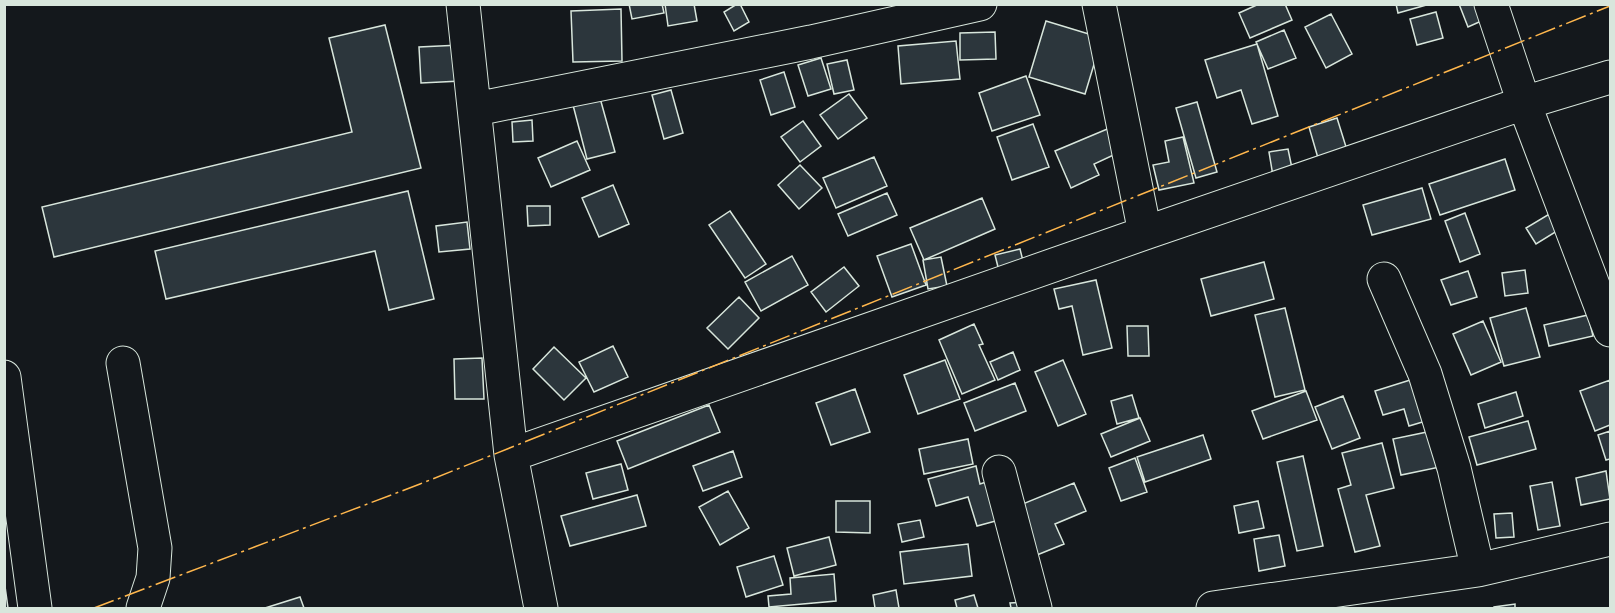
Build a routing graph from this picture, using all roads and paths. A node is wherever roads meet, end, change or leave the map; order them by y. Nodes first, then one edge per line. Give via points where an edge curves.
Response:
1 (463, 4) edge
2 (980, 4) edge
3 (1098, 4) edge
4 (1491, 4) edge
5 (1611, 77) edge
6 (1524, 103) junction
7 (476, 108) junction
8 (1146, 232) junction
9 (1384, 279) dead end
10 (1611, 330) edge
11 (123, 363) dead end
12 (4, 377) edge
13 (511, 455) junction
14 (999, 472) dead end
15 (1611, 539) edge
16 (1478, 570) junction
17 (36, 609) edge
18 (143, 609) edge
19 (541, 609) edge
20 (1035, 609) edge
21 (1214, 609) edge

1 - 7 street
2 - 7 street via 811,42
3 - 8 street
4 - 6 street
5 - 6 street
6 - 8 street
6 - 10 street
7 - 13 street via 484,223
8 - 13 street
9 - 16 street via 1425,374 1454,468
11 - 18 street via 155,548 153,578
12 - 17 street
13 - 19 street
14 - 20 street
15 - 16 street
16 - 21 street

